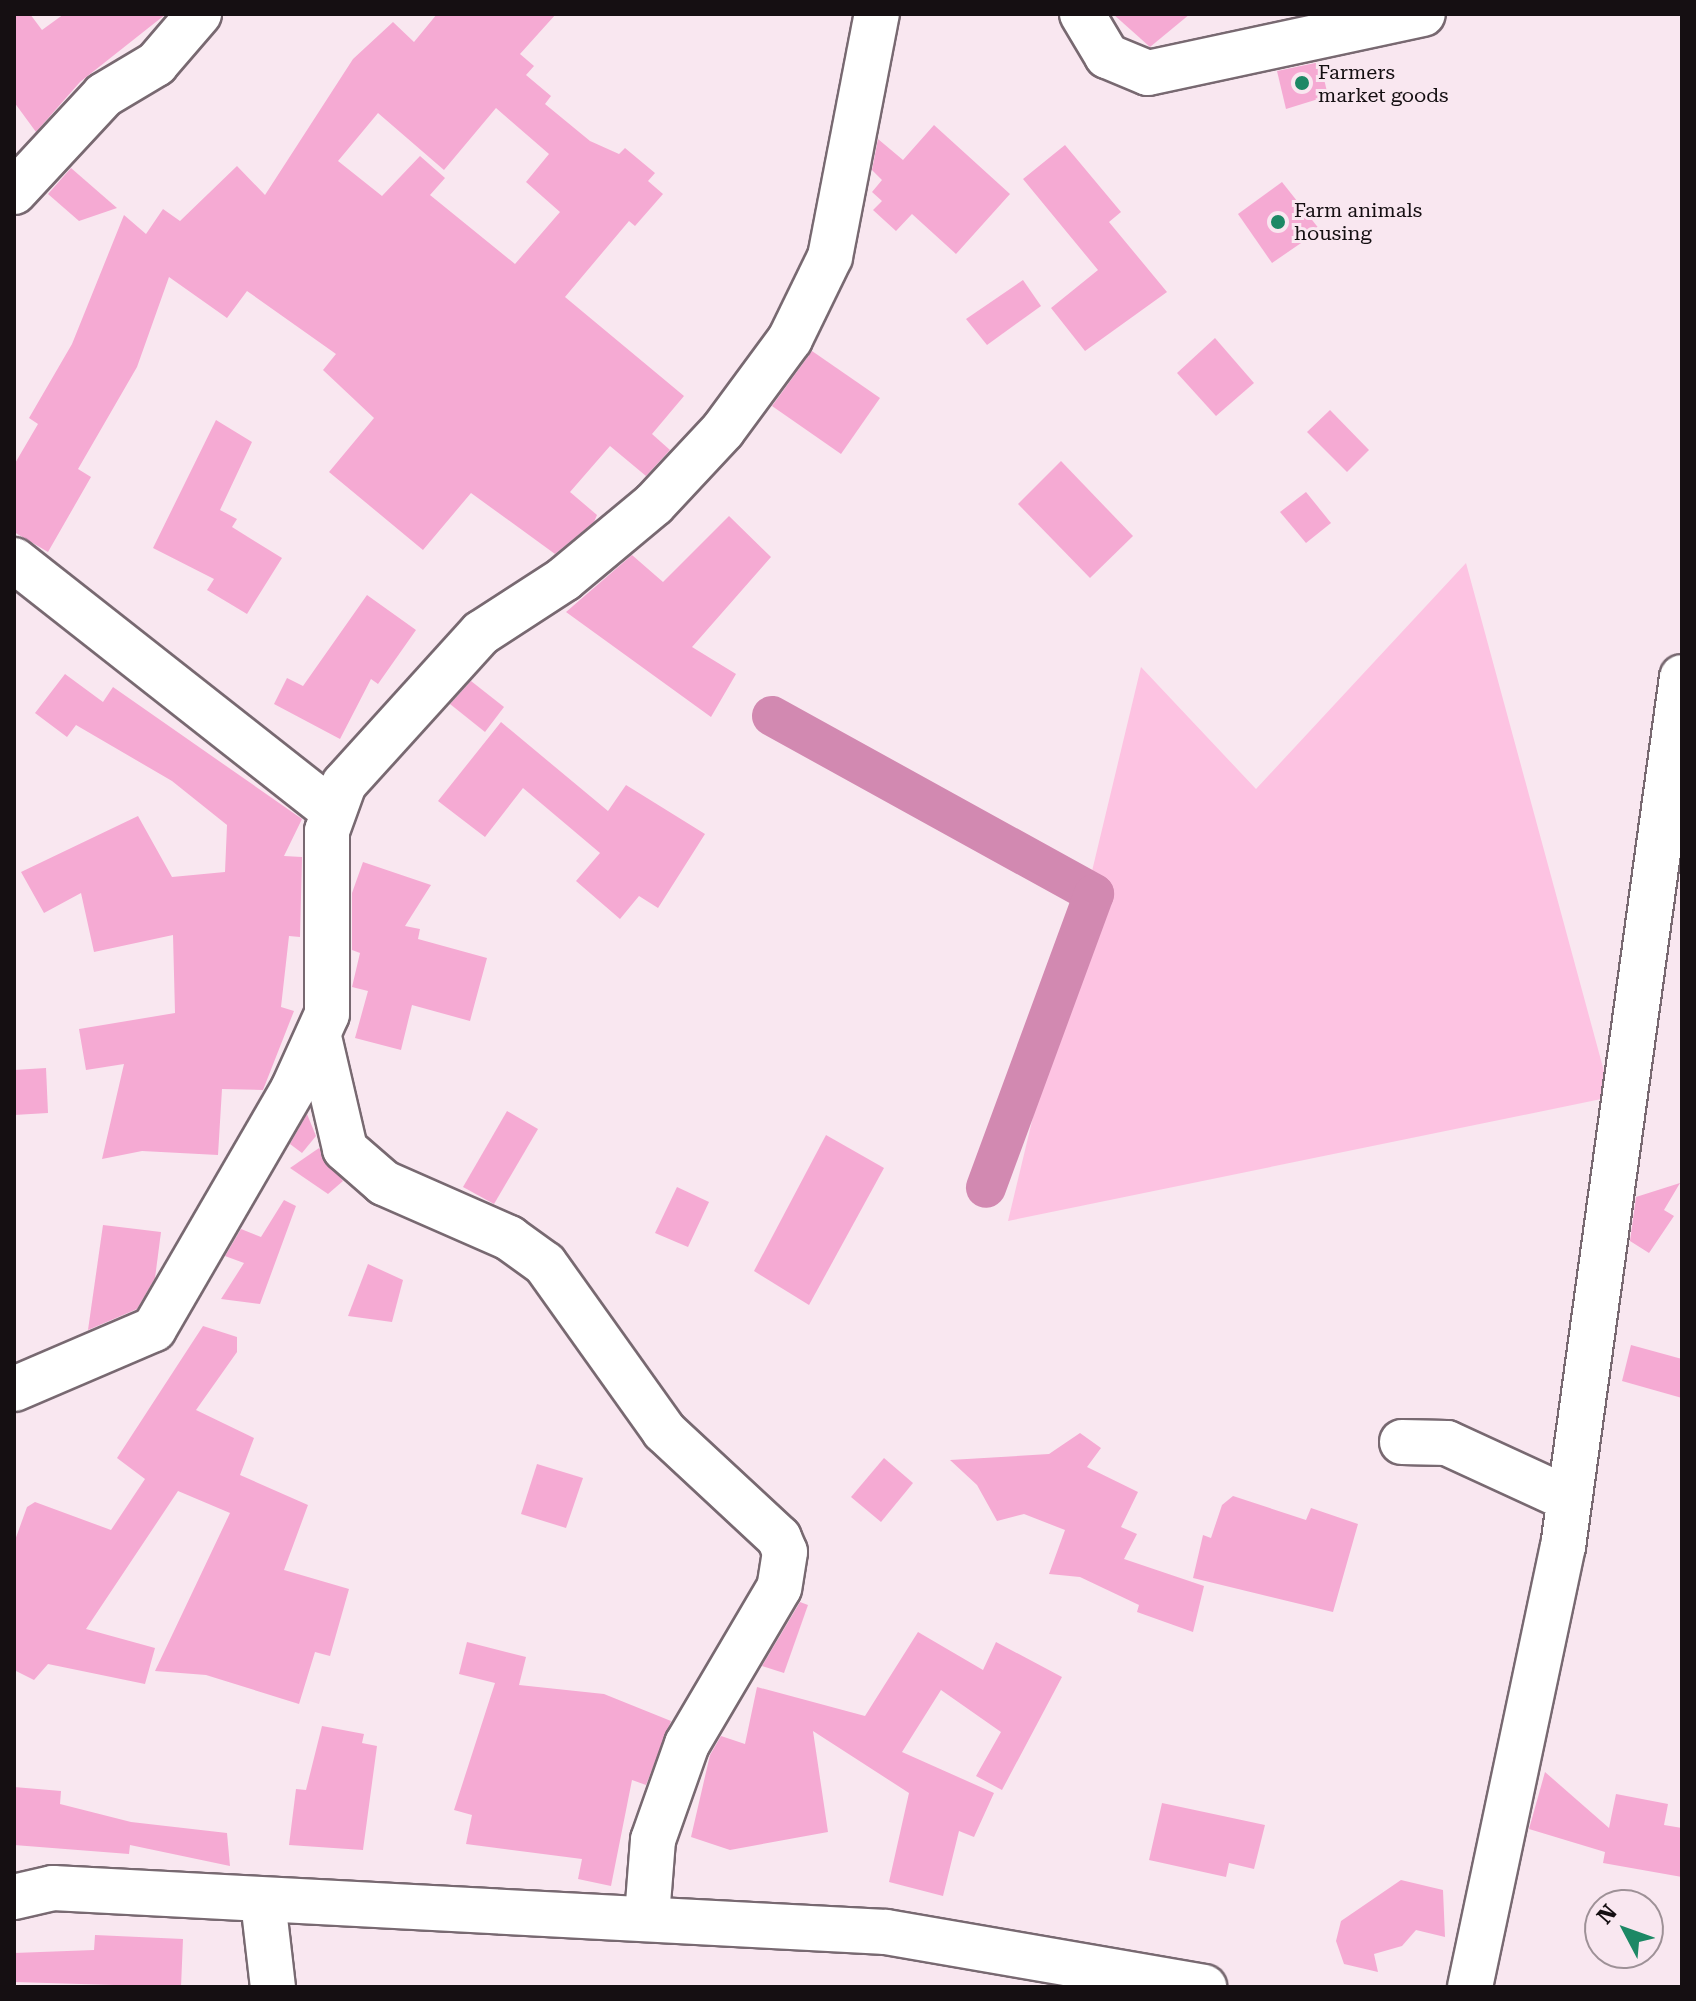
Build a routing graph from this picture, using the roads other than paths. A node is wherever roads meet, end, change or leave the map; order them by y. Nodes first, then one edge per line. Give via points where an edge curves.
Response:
1 (199, 14) edge
2 (877, 14) edge
3 (1082, 14) edge
4 (1423, 14) edge
5 (14, 192) edge
6 (14, 560) edge
7 (1682, 677) edge
8 (330, 809) junction
9 (319, 1037) junction
10 (14, 1389) edge
11 (1402, 1442) dead end
12 (1569, 1499) junction
13 (14, 1897) edge
14 (263, 1901) junction
15 (647, 1916) junction
16 (273, 1987) edge
17 (1204, 1987) edge
18 (1470, 1987) edge

1 - 5 street via 156,64 104,95
2 - 8 street via 830,257 790,339 723,430 654,504 564,579 481,633 344,784
3 - 4 street via 1107,56 1148,73
6 - 8 street
7 - 12 street
8 - 9 street via 327,1014
9 - 10 street via 201,1259 154,1329
9 - 15 street via 329,1109 345,1149 384,1183 509,1238 545,1264 664,1431 779,1538 785,1552 779,1588 683,1756 653,1840
11 - 12 street via 1447,1443
12 - 18 street
13 - 14 street via 53,1888
14 - 15 street
14 - 16 street
15 - 17 street via 886,1932

